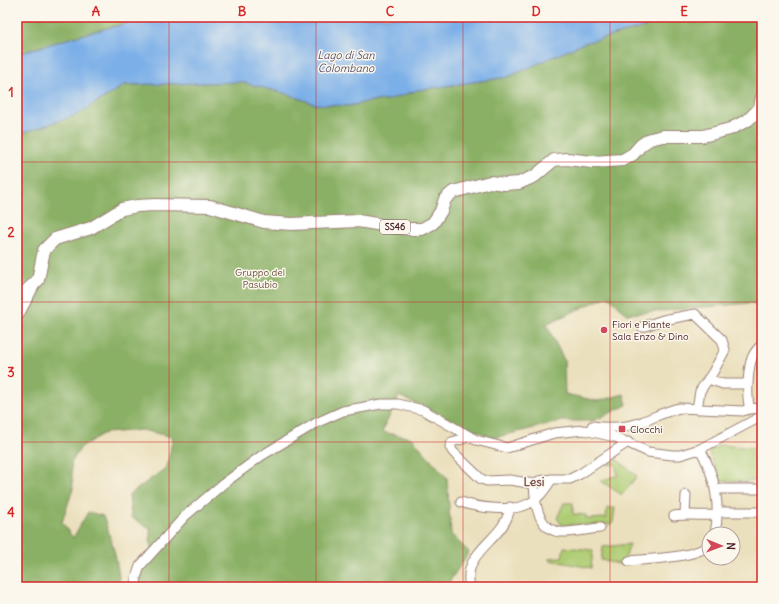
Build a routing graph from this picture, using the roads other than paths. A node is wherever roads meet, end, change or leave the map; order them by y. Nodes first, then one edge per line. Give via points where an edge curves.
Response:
1 (762, 97) edge
2 (38, 280) junction
3 (17, 293) edge
4 (18, 315) dead end
5 (642, 327) dead end
6 (762, 345) edge
7 (708, 379) junction
8 (748, 384) junction
9 (762, 408) edge
10 (697, 409) junction
11 (750, 409) junction
12 (762, 416) edge
13 (554, 433) junction
14 (469, 437) junction
15 (628, 442) junction
16 (700, 449) junction
17 (552, 479) junction
18 (534, 484) junction
19 (716, 489) junction
20 (762, 489) edge
21 (686, 495) dead end
22 (535, 499) junction
23 (461, 502) dead end
24 (510, 507) junction
25 (762, 512) edge
26 (685, 514) junction
27 (717, 514) junction
28 (674, 516) dead end
29 (716, 526) edge
30 (600, 528) dead end
31 (701, 550) edge
32 (629, 561) dead end
33 (137, 587) edge
34 (470, 587) edge

1 - 2 main road, SS46 via 760,108 748,120 730,129 703,136 663,136 650,139 623,160 554,160 535,176 519,183 481,183 453,192 445,199 433,223 422,229 358,221 291,224 264,222 210,206 154,205 122,209 91,228 55,239 44,250
2 - 3 main road via 25,292
2 - 4 street
5 - 7 street via 663,320 695,314 699,316 722,340 725,350
6 - 8 street via 752,358
7 - 8 street via 723,384
7 - 10 street via 700,391
8 - 11 street
9 - 11 street
10 - 11 street
10 - 13 street via 671,410 638,423 607,428 572,426
12 - 16 street
13 - 14 street via 507,448
13 - 15 street via 584,430
14 - 18 street via 452,442 450,447 481,478
14 - 33 street via 422,410 398,404 381,404 343,412 316,423 261,456 185,516 140,566 136,578
15 - 16 street via 648,452 665,455 680,455
15 - 17 street via 570,479
16 - 19 street
17 - 18 street
17 - 22 street
18 - 22 street
19 - 20 street
19 - 27 street
21 - 26 street
22 - 24 street via 528,504
22 - 30 street via 540,520 550,529 560,532
23 - 24 street via 474,506
24 - 34 street via 509,516 504,524 474,559 468,575
25 - 27 street
26 - 27 street
26 - 28 street
27 - 29 street
31 - 32 street via 692,554

